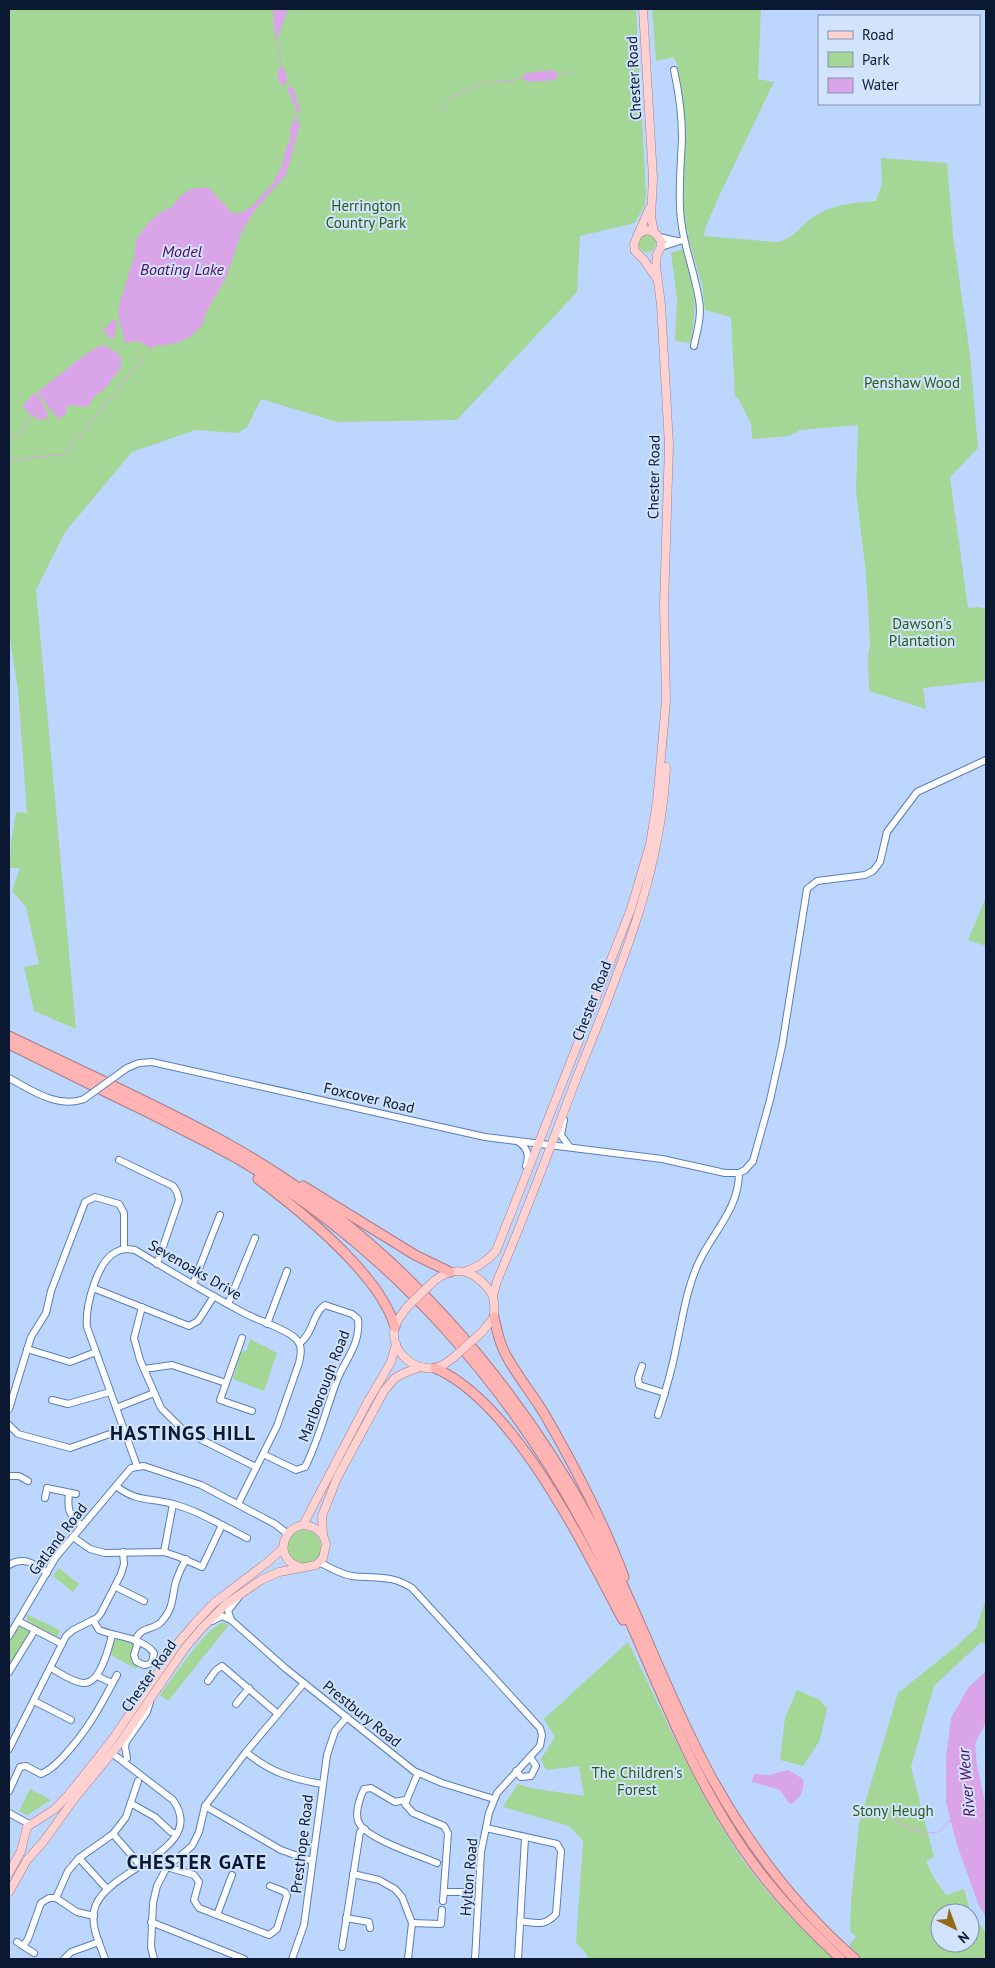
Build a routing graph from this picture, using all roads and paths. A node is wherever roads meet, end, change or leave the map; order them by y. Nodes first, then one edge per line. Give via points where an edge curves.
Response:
1 (644, 9) edge
2 (674, 70) dead end
3 (651, 205) junction
4 (638, 234) junction
5 (656, 234) junction
6 (680, 241) junction
7 (659, 250) junction
8 (640, 255) junction
9 (658, 281) junction
10 (694, 346) dead end
11 (666, 705) junction
12 (986, 760) edge
13 (9, 1036) edge
14 (9, 1044) edge
15 (9, 1078) edge
16 (577, 1078) junction
17 (195, 1136) junction
18 (516, 1141) junction
19 (538, 1142) junction
20 (551, 1145) junction
21 (230, 1146) junction
22 (569, 1146) junction
23 (120, 1160) dead end
24 (739, 1173) junction
25 (518, 1193) junction
26 (220, 1215) dead end
27 (255, 1238) dead end
28 (124, 1248) junction
29 (158, 1264) junction
30 (287, 1271) dead end
31 (466, 1271) junction
32 (450, 1272) junction
33 (193, 1284) junction
34 (93, 1288) junction
35 (214, 1296) junction
36 (493, 1296) junction
37 (228, 1304) junction
38 (142, 1307) junction
39 (494, 1317) junction
40 (267, 1324) junction
41 (395, 1327) junction
42 (242, 1338) dead end
43 (300, 1343) junction
44 (396, 1344) junction
45 (27, 1349) junction
46 (96, 1352) junction
47 (642, 1366) dead end
48 (420, 1367) junction
49 (435, 1368) junction
50 (144, 1369) junction
51 (226, 1383) junction
52 (110, 1392) junction
53 (154, 1393) junction
54 (665, 1393) junction
55 (52, 1400) dead end
56 (116, 1408) junction
57 (9, 1409) edge
58 (252, 1411) dead end
59 (658, 1414) dead end
60 (9, 1425) edge
61 (124, 1429) junction
62 (263, 1454) junction
63 (137, 1466) junction
64 (256, 1467) junction
65 (9, 1476) edge
66 (28, 1481) dead end
67 (116, 1486) junction
68 (45, 1498) dead end
69 (173, 1504) junction
70 (238, 1504) junction
71 (222, 1525) junction
72 (303, 1525) junction
73 (82, 1526) junction
74 (288, 1534) junction
75 (323, 1535) junction
76 (73, 1537) junction
77 (247, 1538) dead end
78 (283, 1548) junction
79 (123, 1552) junction
80 (164, 1552) junction
81 (186, 1559) junction
82 (319, 1562) junction
83 (9, 1565) edge
84 (302, 1568) junction
85 (47, 1573) junction
86 (116, 1586) junction
87 (248, 1588) junction
88 (144, 1601) dead end
89 (93, 1620) junction
90 (231, 1620) junction
91 (18, 1621) junction
92 (202, 1628) junction
93 (35, 1630) junction
94 (112, 1635) junction
95 (9, 1636) edge
96 (648, 1639) junction
97 (62, 1644) junction
98 (51, 1668) junction
99 (9, 1672) edge
100 (117, 1675) dead end
101 (97, 1676) junction
102 (654, 1676) junction
103 (208, 1681) dead end
104 (112, 1683) junction
105 (304, 1683) junction
106 (249, 1688) junction
107 (152, 1696) junction
108 (34, 1701) junction
109 (236, 1704) dead end
110 (278, 1714) junction
111 (347, 1718) junction
112 (71, 1720) dead end
113 (9, 1733) edge
114 (16, 1737) junction
115 (9, 1749) edge
116 (110, 1749) junction
117 (246, 1752) junction
118 (530, 1757) junction
119 (126, 1758) junction
120 (134, 1769) junction
121 (516, 1771) junction
122 (418, 1773) junction
123 (138, 1781) dead end
124 (322, 1784) junction
125 (10, 1786) edge
126 (494, 1799) junction
127 (405, 1800) junction
128 (132, 1804) junction
129 (205, 1806) junction
130 (9, 1812) edge
131 (32, 1823) junction
132 (486, 1828) junction
133 (365, 1829) junction
134 (25, 1834) junction
135 (113, 1834) junction
136 (177, 1834) junction
137 (48, 1835) junction
138 (526, 1838) junction
139 (42, 1843) junction
140 (79, 1858) junction
141 (312, 1861) junction
142 (437, 1863) dead end
143 (140, 1866) junction
144 (167, 1867) junction
145 (9, 1873) edge
146 (353, 1874) junction
147 (232, 1875) dead end
148 (270, 1886) dead end
149 (107, 1889) junction
150 (9, 1892) edge
151 (444, 1892) junction
152 (470, 1892) dead end
153 (56, 1898) junction
154 (443, 1900) dead end
155 (442, 1910) dead end
156 (217, 1915) junction
157 (94, 1916) junction
158 (346, 1918) junction
159 (520, 1921) junction
160 (151, 1922) junction
161 (412, 1923) junction
162 (370, 1928) dead end
163 (99, 1942) junction
164 (342, 1947) dead end
165 (34, 1953) dead end
166 (64, 1959) edge
167 (105, 1959) edge
168 (154, 1959) edge
169 (244, 1959) edge
170 (292, 1959) edge
171 (408, 1959) edge
172 (476, 1959) edge
173 (518, 1959) edge
174 (841, 1959) edge
175 (855, 1959) edge

1 - 3 main road, Chester Road via 653,178
2 - 6 street via 682,138
3 - 4 main road, Chester Road
3 - 5 main road, Chester Road via 651,222
4 - 5 main road via 646,230
4 - 8 main road via 634,244
5 - 6 street
5 - 7 main road
6 - 7 street
6 - 10 street via 699,300 700,319
7 - 8 main road via 650,257
7 - 9 main road
8 - 9 main road, Chester Road
9 - 11 main road, Chester Road via 669,445 664,605
11 - 16 main road, Chester Road via 663,803 646,893
11 - 19 main road, Chester Road via 657,802 638,887 595,1004
12 - 24 street via 917,792 887,832 880,862 873,871 817,882 807,889 770,1100 753,1161
13 - 21 highway
14 - 17 highway
15 - 18 street, Foxcover Road, bridge via 59,1102 77,1101 127,1068 139,1062 152,1062 485,1137
16 - 20 main road, Chester Road
16 - 22 street via 561,1130
17 - 41 highway via 253,1175 314,1224 354,1263 382,1297
17 - 102 highway via 279,1186 339,1230 402,1285 483,1372 539,1448 579,1517
18 - 19 street, Foxcover Road
18 - 25 street via 525,1147 528,1154
19 - 20 street, Foxcover Road
19 - 25 main road, Chester Road
20 - 22 street, Foxcover Road
20 - 36 main road, Chester Road
21 - 32 highway via 262,1161 415,1255
21 - 96 highway via 295,1187 345,1224 408,1279 473,1348 515,1401 564,1473
22 - 24 street, Foxcover Road
23 - 29 street via 173,1186 177,1192 179,1200
24 - 54 street via 731,1210 702,1256 691,1281
25 - 31 main road, Chester Road via 496,1251 488,1260
26 - 33 street
27 - 37 street
28 - 29 street, Sevenoaks Drive via 135,1250
28 - 34 street, Sevenoaks Drive via 106,1259
28 - 45 street via 124,1213 119,1204 95,1196 85,1202 51,1291 46,1313
29 - 33 street, Sevenoaks Drive
30 - 40 street
31 - 32 main road
31 - 36 main road via 486,1286
32 - 41 main road, bridge via 434,1281 407,1307
33 - 35 street, Sevenoaks Drive
34 - 38 street
34 - 46 street, Sevenoaks Drive via 86,1319
35 - 37 street, Sevenoaks Drive
35 - 38 street via 198,1321 189,1326
36 - 39 main road
37 - 40 street, Sevenoaks Drive
38 - 50 street via 134,1338
39 - 49 main road, bridge via 454,1357
39 - 96 highway via 507,1357 553,1430 610,1538
40 - 43 street, Sevenoaks Drive via 286,1332
41 - 44 main road
42 - 51 street
43 - 62 street via 299,1363 277,1426
43 - 62 street, Marlborough Road via 307,1338 324,1305 358,1319 352,1354 338,1378 305,1467 296,1470
44 - 48 main road via 404,1358
44 - 72 main road via 391,1362
45 - 46 street via 70,1362
45 - 57 street
46 - 52 street, Sevenoaks Drive
47 - 54 street via 639,1385
48 - 49 main road
48 - 75 main road via 402,1374 384,1391 328,1498 322,1516
49 - 102 highway via 457,1379 480,1399 523,1450 554,1494
50 - 51 street via 172,1365
50 - 53 street
51 - 58 street via 220,1400
52 - 55 street via 68,1404
52 - 56 street, Sevenoaks Drive
53 - 56 street
53 - 64 street via 161,1408 184,1431
54 - 59 street
56 - 61 street, Sevenoaks Drive
60 - 61 street via 18,1434 70,1448
61 - 63 street, Sevenoaks Drive
62 - 64 street
63 - 67 street, Gatland Road via 131,1468
63 - 70 street via 201,1485
64 - 70 street
65 - 66 street via 19,1476
67 - 69 street via 133,1498
67 - 73 street, Gatland Road
68 - 73 street via 47,1488 73,1493 68,1508
69 - 71 street
69 - 80 street
70 - 74 street
71 - 77 street
71 - 81 street via 202,1567
72 - 74 main road
72 - 75 main road via 318,1529
73 - 76 street, Gatland Road
74 - 78 main road, Chester Road
75 - 82 main road via 325,1552
76 - 79 street via 90,1549 105,1553
76 - 85 street, Gatland Road
78 - 84 main road via 287,1558
78 - 116 main road, Chester Road via 214,1603 195,1623 178,1643
79 - 80 street
79 - 86 street via 124,1564
80 - 81 street
81 - 94 street via 175,1584 173,1603 163,1620 141,1631 137,1642
82 - 84 main road, Chester Road
82 - 118 street via 352,1576 392,1578 412,1588 537,1722 542,1735 540,1746
83 - 85 street via 28,1561
84 - 87 main road, Chester Road via 279,1572
85 - 91 street, Gatland Road
86 - 88 street
86 - 89 street via 101,1613
87 - 90 street via 229,1607
87 - 92 main road, Chester Road
89 - 94 street via 99,1630
89 - 97 street via 66,1636
90 - 92 street via 222,1616
90 - 105 street, Prestbury Road
91 - 93 street
91 - 95 street, Gatland Road
92 - 107 main road, Chester Road
93 - 97 street
93 - 99 street
94 - 101 street
96 - 175 highway via 707,1769 738,1823 798,1904
97 - 98 street
98 - 101 street via 85,1684
98 - 108 street
100 - 104 street
101 - 104 street
102 - 174 highway via 699,1775 744,1850 793,1913
103 - 106 street via 222,1666
104 - 125 street via 88,1728 49,1771 42,1774 26,1766 20,1767
105 - 110 street
105 - 111 street, Prestbury Road
106 - 109 street
106 - 110 street
107 - 116 main road, Chester Road
107 - 119 street via 147,1712 126,1742
108 - 112 street
108 - 114 street
110 - 117 street
111 - 122 street, Prestbury Road
111 - 124 street, Presthope Road via 335,1731
113 - 114 street
114 - 115 street
116 - 119 street
116 - 120 street
116 - 131 main road, Chester Road via 55,1810
116 - 137 main road, Chester Road
117 - 124 street via 260,1765 280,1774
117 - 129 street
118 - 121 street
118 - 121 street via 536,1766 532,1776 521,1777
119 - 120 street
120 - 136 street via 173,1800 179,1809 181,1821
121 - 126 street
122 - 126 street, Prestbury Road via 442,1784
122 - 127 street
123 - 128 street
124 - 141 street, Presthope Road
126 - 132 street, Hylton Road
127 - 133 street via 395,1802 371,1788 364,1789 358,1816
127 - 151 street via 413,1813 444,1826 448,1833
128 - 135 street
128 - 136 street
129 - 141 street via 282,1850
129 - 144 street via 192,1846
130 - 131 street
131 - 134 main road
131 - 137 main road via 45,1825
132 - 138 street
132 - 172 street, Hylton Road via 481,1852
133 - 142 street via 394,1846
133 - 146 street via 360,1832
134 - 139 main road via 31,1843
134 - 145 main road
135 - 140 street
135 - 143 street
136 - 143 street via 164,1849
137 - 139 main road, Chester Road
138 - 159 street
138 - 159 street via 556,1844 561,1852 556,1914 544,1923
139 - 150 main road, Chester Road via 27,1860
140 - 149 street
140 - 153 street via 68,1871
141 - 170 street, Presthope Road via 304,1925
143 - 149 street
144 - 156 street via 194,1875 199,1882 194,1900 199,1908
144 - 160 street via 152,1903
146 - 158 street
146 - 161 street via 379,1880 395,1889 406,1903
147 - 156 street
148 - 156 street via 287,1896 277,1929 269,1935
149 - 157 street via 96,1903
151 - 152 street
151 - 154 street
153 - 157 street via 77,1912
153 - 165 street via 41,1903 28,1939 20,1944
155 - 161 street via 441,1924
157 - 163 street
158 - 162 street via 369,1922
158 - 164 street
159 - 173 street
160 - 168 street
160 - 169 street
161 - 171 street
163 - 166 street via 71,1952
163 - 167 street

